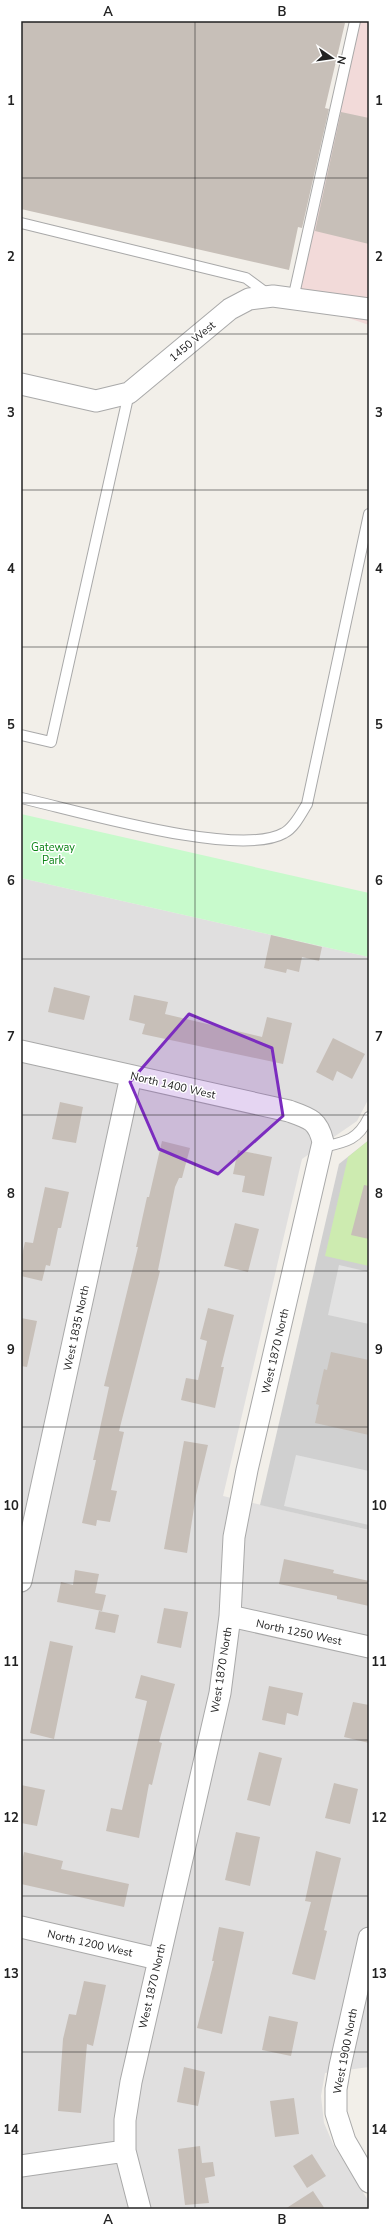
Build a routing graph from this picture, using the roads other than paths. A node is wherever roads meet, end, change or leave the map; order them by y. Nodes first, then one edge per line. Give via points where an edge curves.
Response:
1 (355, 21) edge
2 (21, 223) edge
3 (271, 297) junction
4 (293, 299) junction
5 (369, 309) edge
6 (22, 388) edge
7 (129, 393) junction
8 (369, 514) edge
9 (21, 734) edge
10 (21, 798) edge
11 (21, 1051) edge
12 (131, 1076) junction
13 (369, 1117) edge
14 (322, 1138) junction
15 (21, 1581) edge
16 (230, 1616) junction
17 (369, 1647) edge
18 (21, 1927) edge
19 (369, 1938) edge
20 (158, 1959) junction
21 (125, 2151) junction
22 (21, 2166) edge
23 (369, 2182) edge
24 (140, 2209) edge

1 - 4 lane
2 - 3 lane via 246,278
3 - 4 street, 1450 West
3 - 7 street, 1450 West via 249,299 230,309
4 - 5 street, 1450 West
6 - 7 street, 1450 West via 96,402
7 - 9 lane via 51,742
8 - 10 lane via 308,797 296,821 285,833 269,839 251,841 192,836
11 - 12 street, North 1400 West
12 - 14 street, North 1400 West via 289,1111 310,1118
12 - 15 street, West 1835 North
13 - 14 lane via 357,1136 346,1142
14 - 16 street, West 1870 North via 234,1536
16 - 17 street, North 1250 West
16 - 20 street, West 1870 North via 220,1693
18 - 20 street, North 1200 West
19 - 23 street, West 1900 North via 336,2089 336,2113 345,2141
20 - 21 street, West 1870 North via 131,2082 125,2120
21 - 22 street
21 - 24 street, West 1870 North

